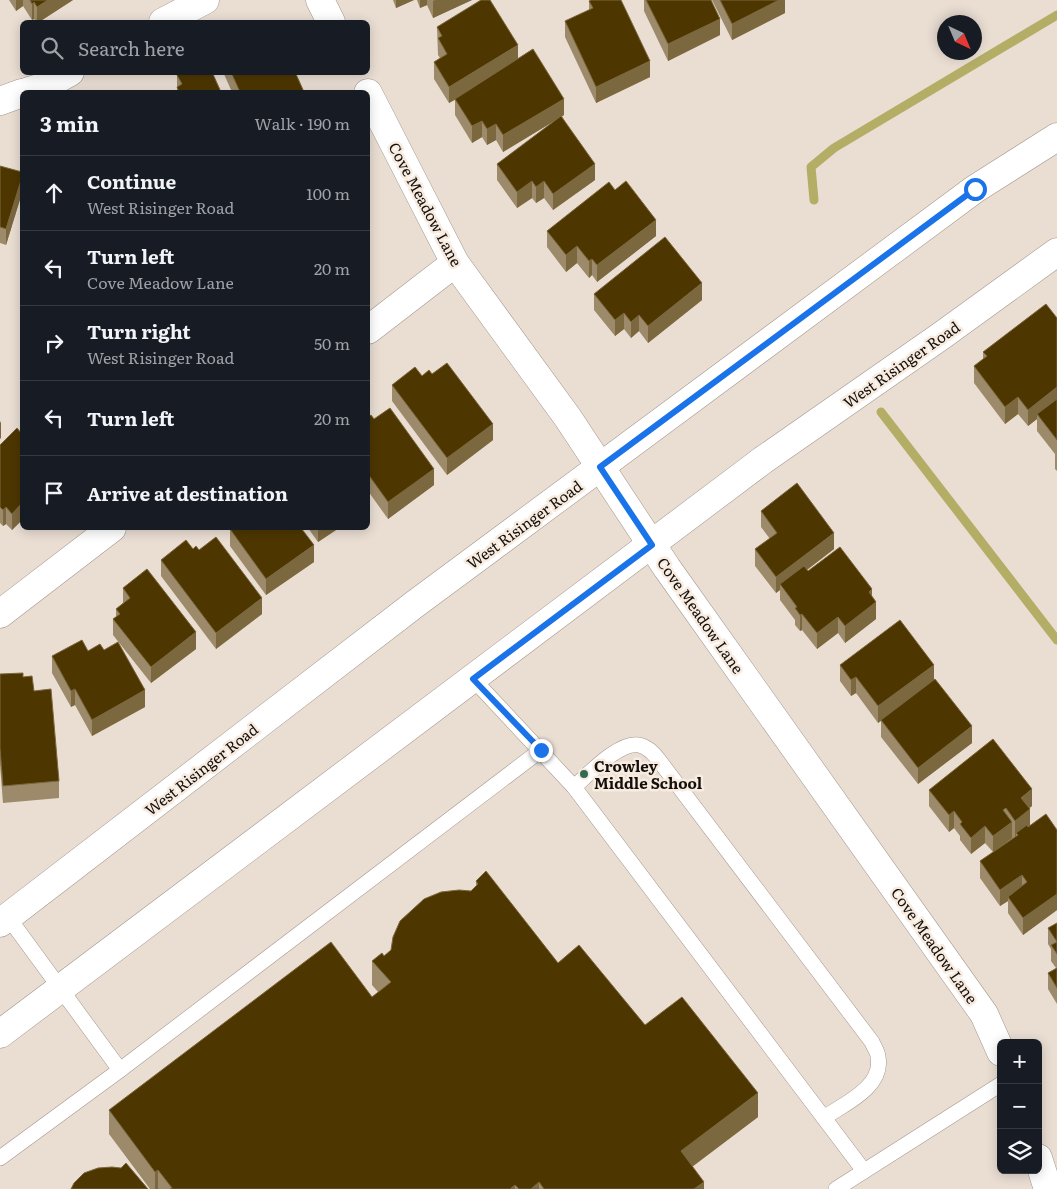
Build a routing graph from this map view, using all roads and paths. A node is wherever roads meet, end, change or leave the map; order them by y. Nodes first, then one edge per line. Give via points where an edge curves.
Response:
1 (205, 0) edge
2 (320, 0) edge
3 (167, 20) edge
4 (331, 20) edge
5 (65, 75) edge
6 (358, 75) edge
7 (33, 90) edge
8 (366, 90) edge
9 (20, 94) edge
10 (370, 99) edge
11 (0, 101) edge
12 (1057, 138) edge
13 (1057, 252) edge
14 (455, 263) junction
15 (370, 328) edge
16 (600, 467) junction
17 (109, 530) edge
18 (652, 545) junction
19 (0, 614) edge
20 (473, 679) junction
21 (541, 750) junction
22 (574, 787) junction
23 (4, 920) edge
24 (60, 989) junction
25 (0, 1034) edge
26 (997, 1043) edge
27 (120, 1070) junction
28 (997, 1087) edge
29 (825, 1117) junction
30 (0, 1158) edge
31 (864, 1170) junction
32 (1042, 1170) edge
33 (836, 1189) edge
34 (1048, 1189) edge

1 - 3 main road
2 - 4 main road
5 - 7 main road
6 - 8 main road, Cove Meadow Lane
9 - 11 main road
10 - 14 main road, Cove Meadow Lane
12 - 16 main road, West Risinger Road via 975,189
13 - 18 main road, West Risinger Road via 763,460
14 - 15 main road
14 - 16 main road, Cove Meadow Lane
16 - 18 main road, Cove Meadow Lane
16 - 23 main road, West Risinger Road via 415,604
17 - 19 main road
18 - 20 main road, West Risinger Road
18 - 26 main road, Cove Meadow Lane via 984,1014
20 - 21 lane
20 - 24 main road, West Risinger Road
21 - 22 lane
21 - 27 lane
22 - 29 lane via 747,1019
22 - 29 lane via 628,745 650,750 658,759 872,1042 879,1057 877,1072 864,1091
23 - 24 lane
24 - 25 main road, West Risinger Road
24 - 27 lane
27 - 30 lane
28 - 31 lane
29 - 31 lane
31 - 33 lane
32 - 34 main road

